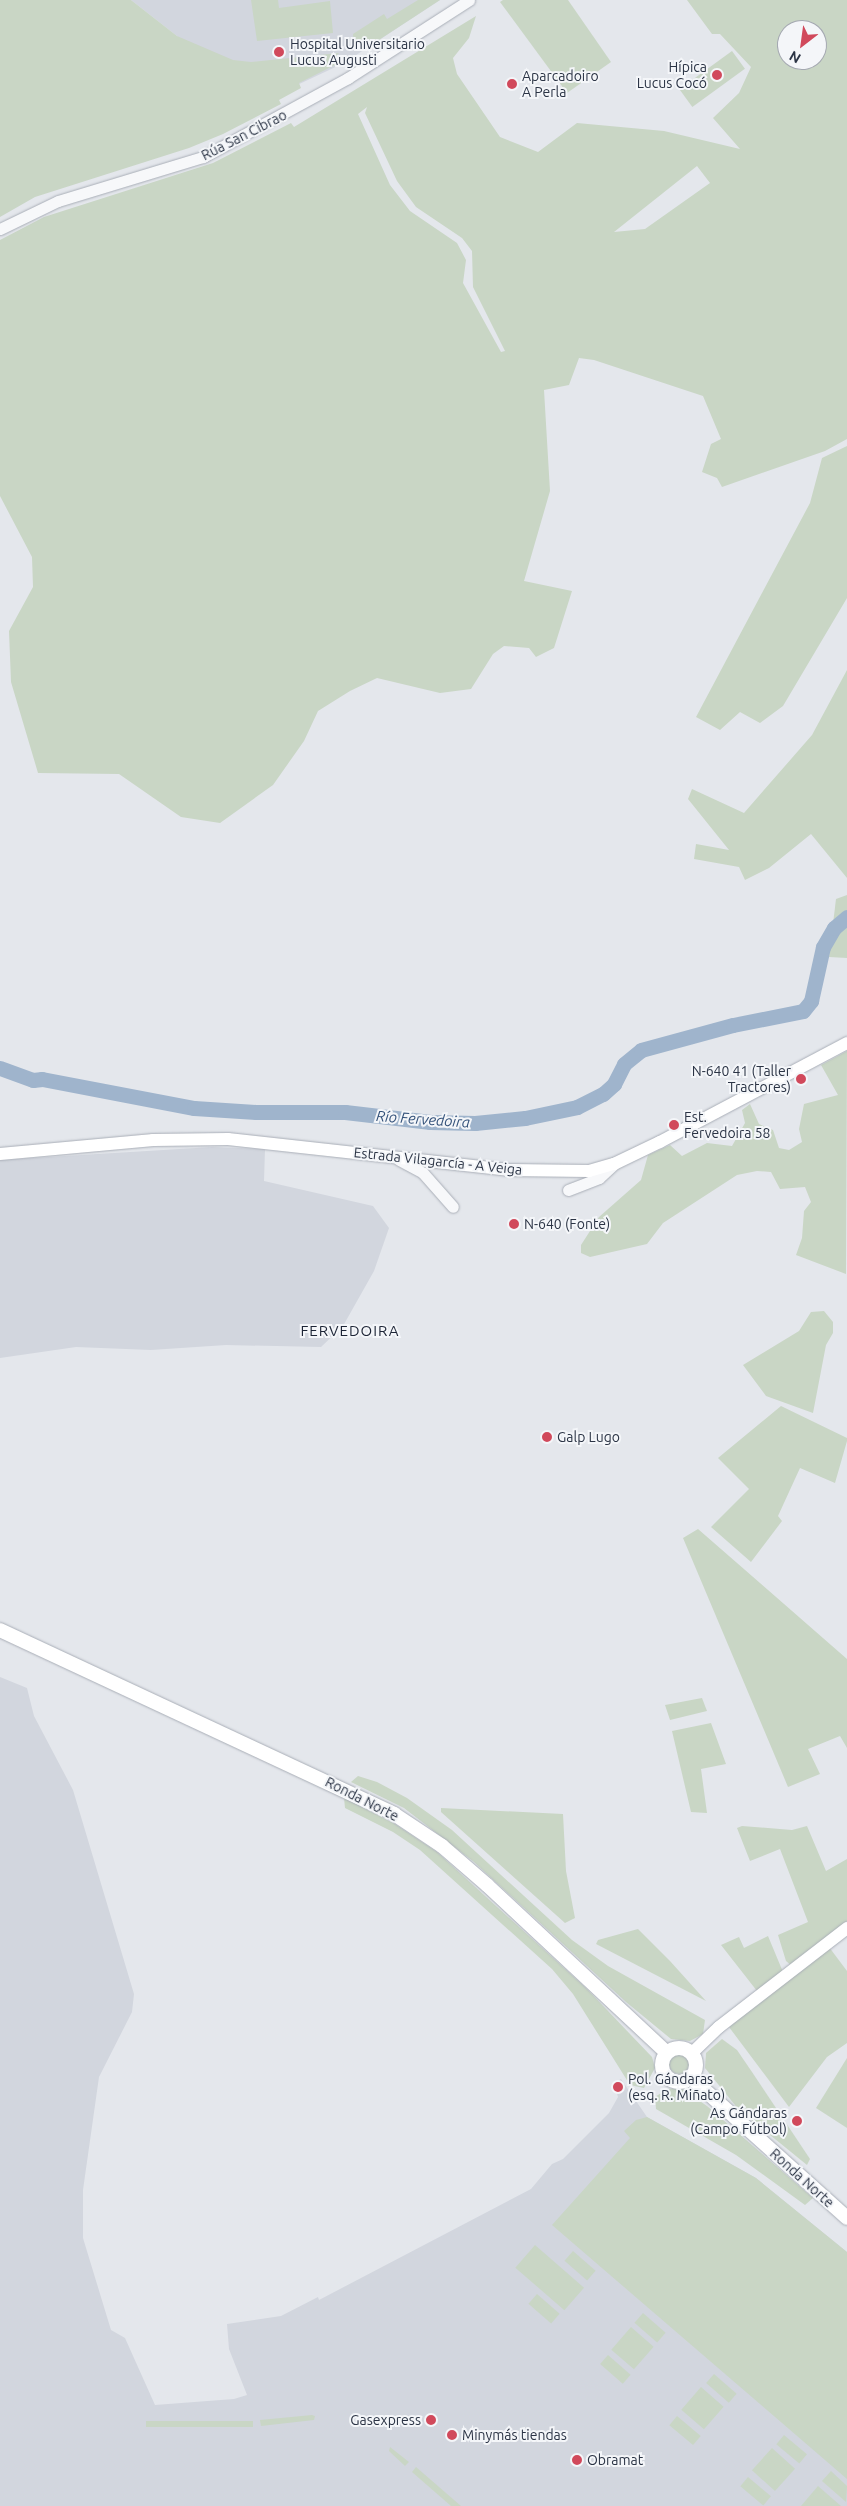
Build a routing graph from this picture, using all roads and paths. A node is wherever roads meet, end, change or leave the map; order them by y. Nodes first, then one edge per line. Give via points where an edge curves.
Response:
1 (469, 0) edge
2 (0, 229) edge
3 (847, 1043) edge
4 (0, 1154) edge
5 (383, 1155) junction
6 (614, 1164) junction
7 (568, 1190) dead end
8 (453, 1207) dead end
9 (0, 1630) edge
10 (847, 1928) edge
11 (667, 2053) junction
12 (692, 2053) junction
13 (690, 2077) junction
14 (847, 2218) edge

1 - 2 street, Rúa San Cibrao via 348,78 203,157 58,201
3 - 6 main road, Estrada Vilagarcía - A Veiga
4 - 5 main road, Estrada Vilagarcía - A Veiga via 201,1138
5 - 6 main road, Estrada Vilagarcía - A Veiga via 508,1170 577,1172
5 - 8 street via 416,1168
6 - 7 street via 599,1178
9 - 11 highway, Ronda Norte via 394,1814 442,1846 487,1885
10 - 12 main road via 719,2027
11 - 12 highway via 677,2048
11 - 13 highway via 662,2066 667,2076 681,2081
12 - 13 highway via 696,2063
13 - 14 highway, Ronda Norte

